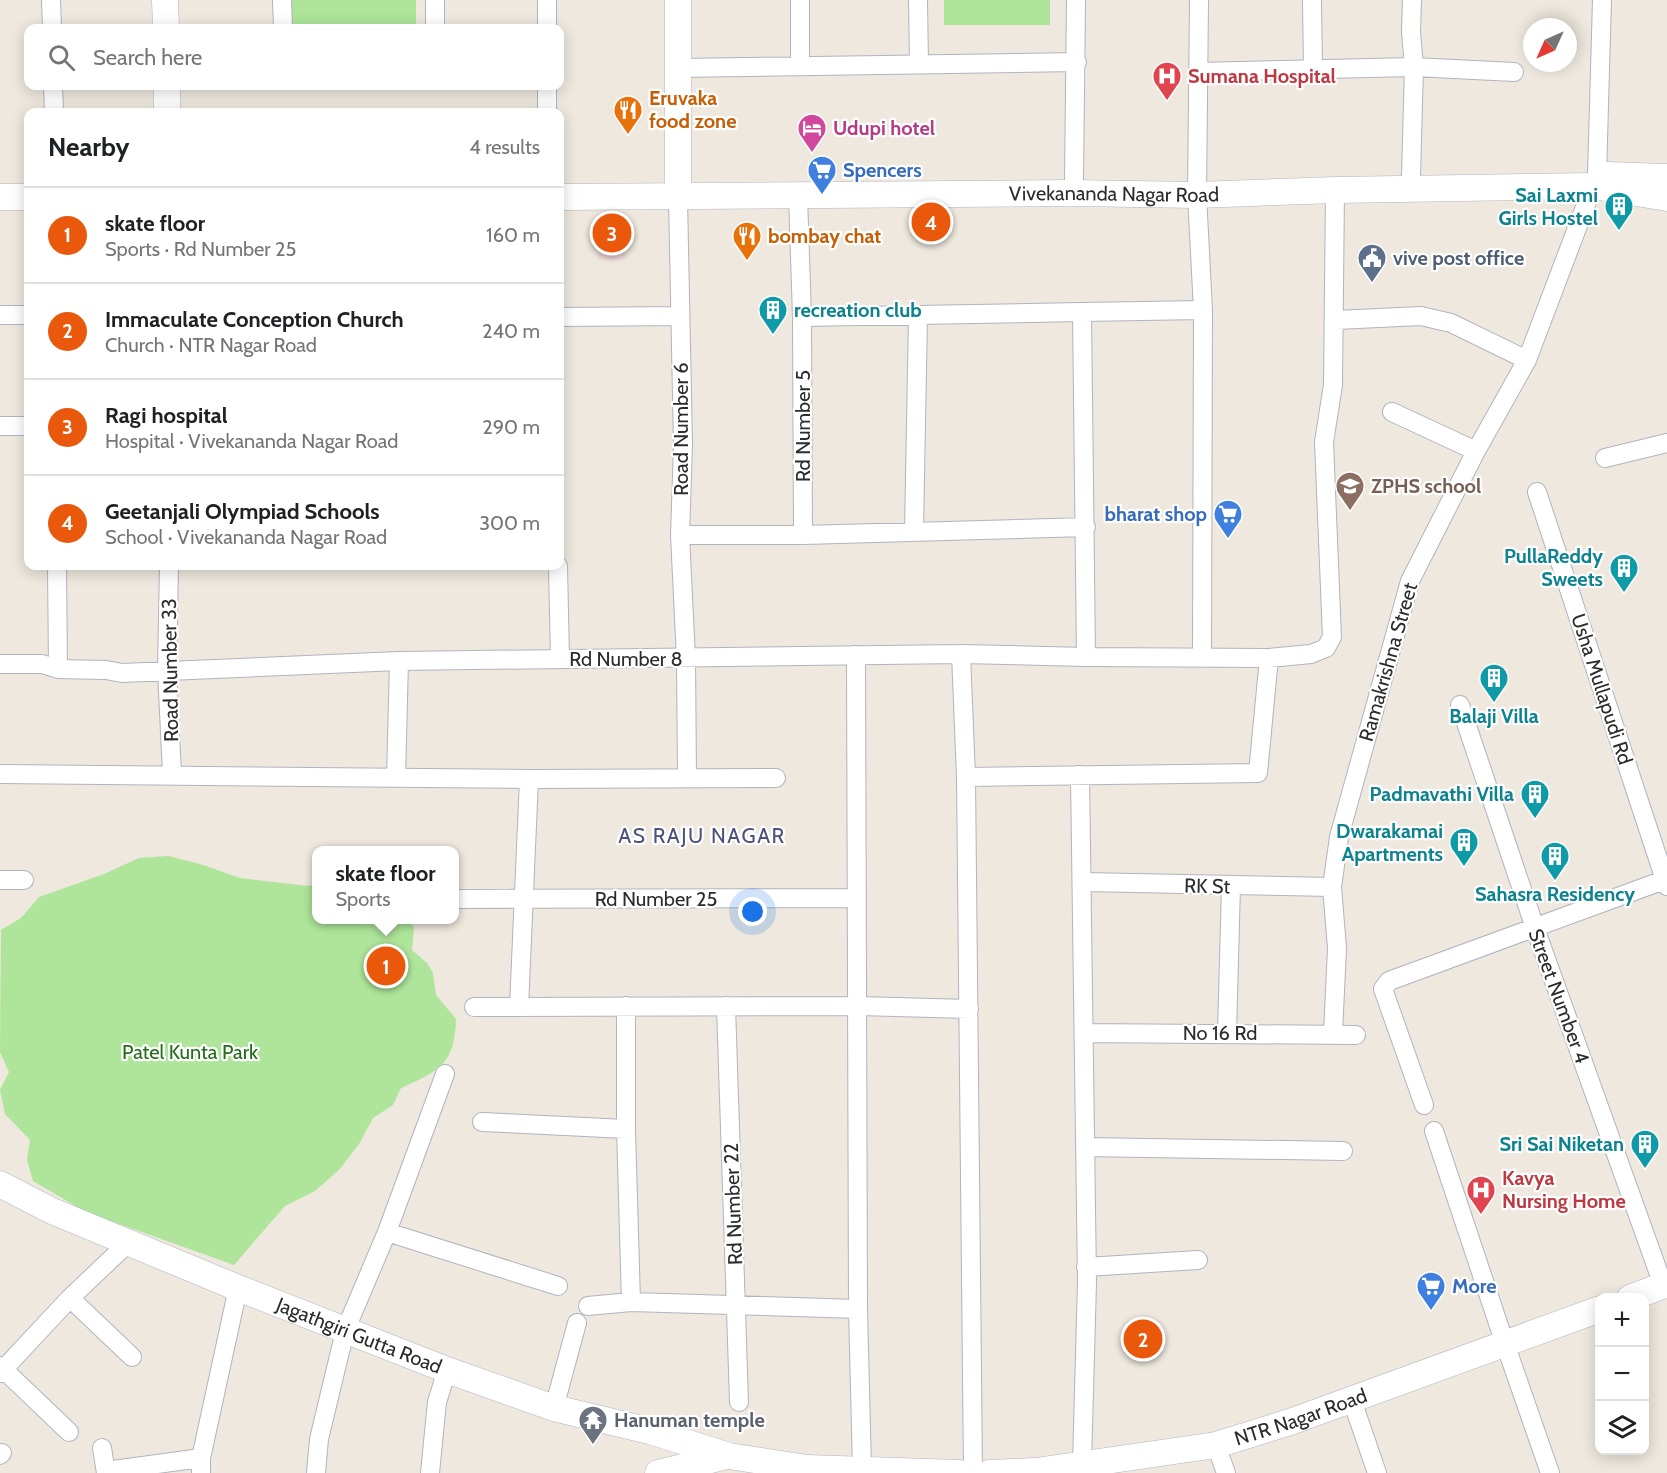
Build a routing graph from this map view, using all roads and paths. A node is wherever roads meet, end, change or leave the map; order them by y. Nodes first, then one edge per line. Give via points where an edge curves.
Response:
1 (51, 0) edge
2 (165, 0) edge
3 (282, 0) edge
4 (435, 0) edge
5 (547, 0) edge
6 (678, 0) edge
7 (800, 0) edge
8 (918, 0) edge
9 (1076, 0) edge
10 (1199, 0) edge
11 (1312, 0) edge
12 (1412, 0) edge
13 (1602, 0) edge
14 (52, 24) edge
15 (166, 24) edge
16 (283, 24) edge
17 (435, 24) edge
18 (547, 24) edge
19 (1077, 62) junction
20 (920, 64) junction
21 (800, 66) junction
22 (1414, 67) junction
23 (678, 68) junction
24 (1313, 69) junction
25 (1198, 72) junction
26 (1514, 72) dead end
27 (53, 90) edge
28 (167, 90) edge
29 (547, 90) edge
30 (54, 108) edge
31 (167, 108) edge
32 (547, 108) edge
33 (1411, 176) junction
34 (1667, 177) edge
35 (1074, 181) junction
36 (1595, 181) junction
37 (564, 184) edge
38 (0, 186) edge
39 (24, 186) edge
40 (1197, 188) junction
41 (1335, 190) junction
42 (678, 191) junction
43 (798, 196) junction
44 (0, 197) edge
45 (24, 197) edge
46 (564, 197) edge
47 (1667, 198) edge
48 (1203, 310) junction
49 (1082, 312) junction
50 (0, 315) edge
51 (24, 315) edge
52 (918, 315) junction
53 (679, 316) junction
54 (564, 317) edge
55 (802, 317) junction
56 (1336, 320) junction
57 (1527, 360) junction
58 (1392, 412) dead end
59 (0, 426) edge
60 (24, 426) edge
61 (1667, 443) edge
62 (1476, 451) junction
63 (1605, 458) dead end
64 (1538, 492) dead end
65 (1086, 526) junction
66 (914, 532) junction
67 (680, 535) junction
68 (803, 535) junction
69 (57, 570) edge
70 (169, 570) edge
71 (558, 570) edge
72 (961, 654) junction
73 (856, 655) junction
74 (1086, 657) junction
75 (1202, 658) junction
76 (1269, 658) junction
77 (560, 659) junction
78 (686, 659) junction
79 (399, 661) junction
80 (0, 664) edge
81 (58, 669) junction
82 (167, 670) junction
83 (1460, 705) dead end
84 (0, 774) edge
85 (172, 774) junction
86 (1080, 775) junction
87 (396, 777) junction
88 (966, 777) junction
89 (687, 778) junction
90 (776, 778) dead end
91 (529, 779) junction
92 (0, 880) edge
93 (24, 880) dead end
94 (1083, 882) junction
95 (1666, 882) edge
96 (1231, 886) junction
97 (1332, 886) junction
98 (856, 898) junction
99 (459, 899) edge
100 (522, 899) junction
101 (1534, 928) junction
102 (626, 1006) junction
103 (726, 1006) junction
104 (859, 1006) junction
105 (474, 1007) dead end
106 (519, 1007) junction
107 (969, 1009) junction
108 (1084, 1033) junction
109 (1227, 1033) junction
110 (1333, 1034) junction
111 (1356, 1035) dead end
112 (445, 1074) dead end
113 (1424, 1105) dead end
114 (482, 1122) dead end
115 (626, 1129) junction
116 (1434, 1131) dead end
117 (1085, 1147) junction
118 (1343, 1151) dead end
119 (1, 1189) edge
120 (387, 1232) junction
121 (128, 1243) junction
122 (1198, 1260) dead end
123 (1086, 1267) junction
124 (558, 1286) dead end
125 (238, 1287) junction
126 (1666, 1291) edge
127 (1649, 1294) edge
128 (70, 1298) junction
129 (1649, 1301) edge
130 (631, 1302) junction
131 (736, 1304) junction
132 (588, 1305) dead end
133 (858, 1309) junction
134 (1595, 1311) edge
135 (1595, 1321) edge
136 (578, 1323) dead end
137 (345, 1331) junction
138 (1507, 1349) junction
139 (132, 1357) dead end
140 (1, 1370) edge
141 (447, 1370) junction
142 (739, 1402) dead end
143 (554, 1408) junction
144 (1356, 1412) junction
145 (69, 1432) dead end
146 (102, 1448) dead end
147 (729, 1456) junction
148 (1221, 1458) edge
149 (1082, 1464) junction
150 (201, 1466) edge
151 (862, 1470) junction
152 (106, 1472) edge
153 (316, 1473) edge
154 (430, 1473) edge
155 (658, 1473) edge
156 (960, 1473) edge
157 (973, 1473) edge
158 (988, 1473) edge
159 (1112, 1473) edge
160 (1377, 1473) edge
161 (1550, 1473) edge

1 - 14 street
2 - 15 street
3 - 16 street
4 - 17 street
5 - 18 street
6 - 23 street
7 - 21 street
8 - 20 street
9 - 19 street
10 - 25 street
11 - 24 street
12 - 22 street
13 - 36 street, Ramakrishna Street
19 - 20 street
19 - 35 street
20 - 21 street
21 - 23 street
22 - 24 street
22 - 26 street
22 - 33 street
23 - 42 street
24 - 25 street
25 - 40 street
27 - 30 street
28 - 31 street
29 - 32 street
33 - 36 street, Vivekananda Nagar Road
33 - 40 street, Vivekananda Nagar Road
34 - 36 street, Vivekananda Nagar Road
35 - 40 street, Vivekananda Nagar Road
35 - 42 street, Vivekananda Nagar Road
36 - 41 street, Vivekananda Nagar Road
36 - 47 street, Vivekananda Nagar Road
36 - 57 street, Ramakrishna Street
37 - 42 street, Vivekananda Nagar Road
38 - 39 street
40 - 41 street, Vivekananda Nagar Road
40 - 43 street, Vivekananda Nagar Road
40 - 48 street
41 - 56 street, Rd Number 8
42 - 43 street, Vivekananda Nagar Road
42 - 46 street, Vivekananda Nagar Road
42 - 53 street, Road Number 6
43 - 55 street, Rd Number 5
44 - 45 street
48 - 49 street
48 - 75 street
49 - 52 street
49 - 65 street
50 - 51 street
52 - 55 street
52 - 66 street
53 - 54 street
53 - 67 street, Road Number 6 via 683,446
55 - 68 street, Rd Number 5
56 - 57 street via 1421,316 1451,323
56 - 76 street, Rd Number 8 via 1333,384 1324,442 1332,637 1326,648 1311,654
57 - 62 street, Ramakrishna Street
58 - 62 street
59 - 60 street
61 - 63 street
62 - 97 street, Ramakrishna Street via 1410,581 1339,837
64 - 95 street, Usha Mullapudi Rd
65 - 66 street
65 - 74 street
66 - 68 street
67 - 68 street
67 - 78 street, Road Number 6
69 - 81 street
70 - 82 street, Road Number 33
71 - 77 street
72 - 73 street, Rd Number 8
72 - 74 street, Rd Number 8
72 - 88 street
73 - 78 street, Rd Number 8
73 - 98 street
74 - 75 street, Rd Number 8
75 - 76 street, Rd Number 8
76 - 86 street via 1258,773
77 - 78 street, Rd Number 8
77 - 79 street, Rd Number 8
78 - 89 street, Road Number 6
79 - 82 street, Rd Number 8
79 - 87 street
80 - 81 street, Rd Number 8 via 42,664
81 - 82 street, Rd Number 8 via 122,674
82 - 85 street, Road Number 33
83 - 101 street, Street Number 4
84 - 85 street
85 - 87 street
86 - 88 street
86 - 94 street
87 - 91 street
88 - 107 street
89 - 90 street
89 - 91 street
91 - 100 street
92 - 93 street
94 - 96 street, RK St
94 - 108 street
95 - 101 street
96 - 97 street, RK St
96 - 109 street
97 - 110 street, Ramakrishna Street via 1337,948
98 - 100 street, Rd Number 25
98 - 104 street
99 - 100 street, Rd Number 25
100 - 106 street
101 - 113 street via 1389,981 1383,989
101 - 126 street, Street Number 4
102 - 103 street
102 - 106 street
102 - 115 street
103 - 104 street
103 - 131 street, Rd Number 22
104 - 107 street
104 - 133 street
105 - 106 street
107 - 157 street
108 - 109 street, No 16 Rd
108 - 117 street
109 - 110 street, No 16 Rd
110 - 111 street, No 16 Rd
112 - 120 street
114 - 115 street
115 - 130 street
116 - 138 street
117 - 118 street
117 - 123 street
119 - 121 street, Jagathgiri Gutta Road
120 - 124 street
120 - 137 street
121 - 125 street, Jagathgiri Gutta Road
121 - 128 street
122 - 123 street
123 - 149 street
125 - 137 street, Jagathgiri Gutta Road
125 - 150 street
126 - 127 street
126 - 129 street
128 - 139 street
128 - 140 street
130 - 131 street
130 - 132 street
131 - 133 street
131 - 142 street, Rd Number 22
133 - 151 street
134 - 138 street, NTR Nagar Road
135 - 138 street, NTR Nagar Road
136 - 143 street
137 - 141 street, Jagathgiri Gutta Road
137 - 153 street via 319,1439
138 - 144 street, NTR Nagar Road
138 - 148 street, NTR Nagar Road via 1290,1422
138 - 161 street
140 - 145 street
141 - 143 street, Jagathgiri Gutta Road
141 - 154 street via 437,1402
143 - 147 street, Jagathgiri Gutta Road via 650,1431
144 - 148 street, NTR Nagar Road
144 - 160 street
146 - 152 street
147 - 151 street via 807,1468
147 - 155 street
148 - 149 street, NTR Nagar Road
148 - 159 street, NTR Nagar Road
149 - 158 street, NTR Nagar Road
150 - 152 street
151 - 156 street

